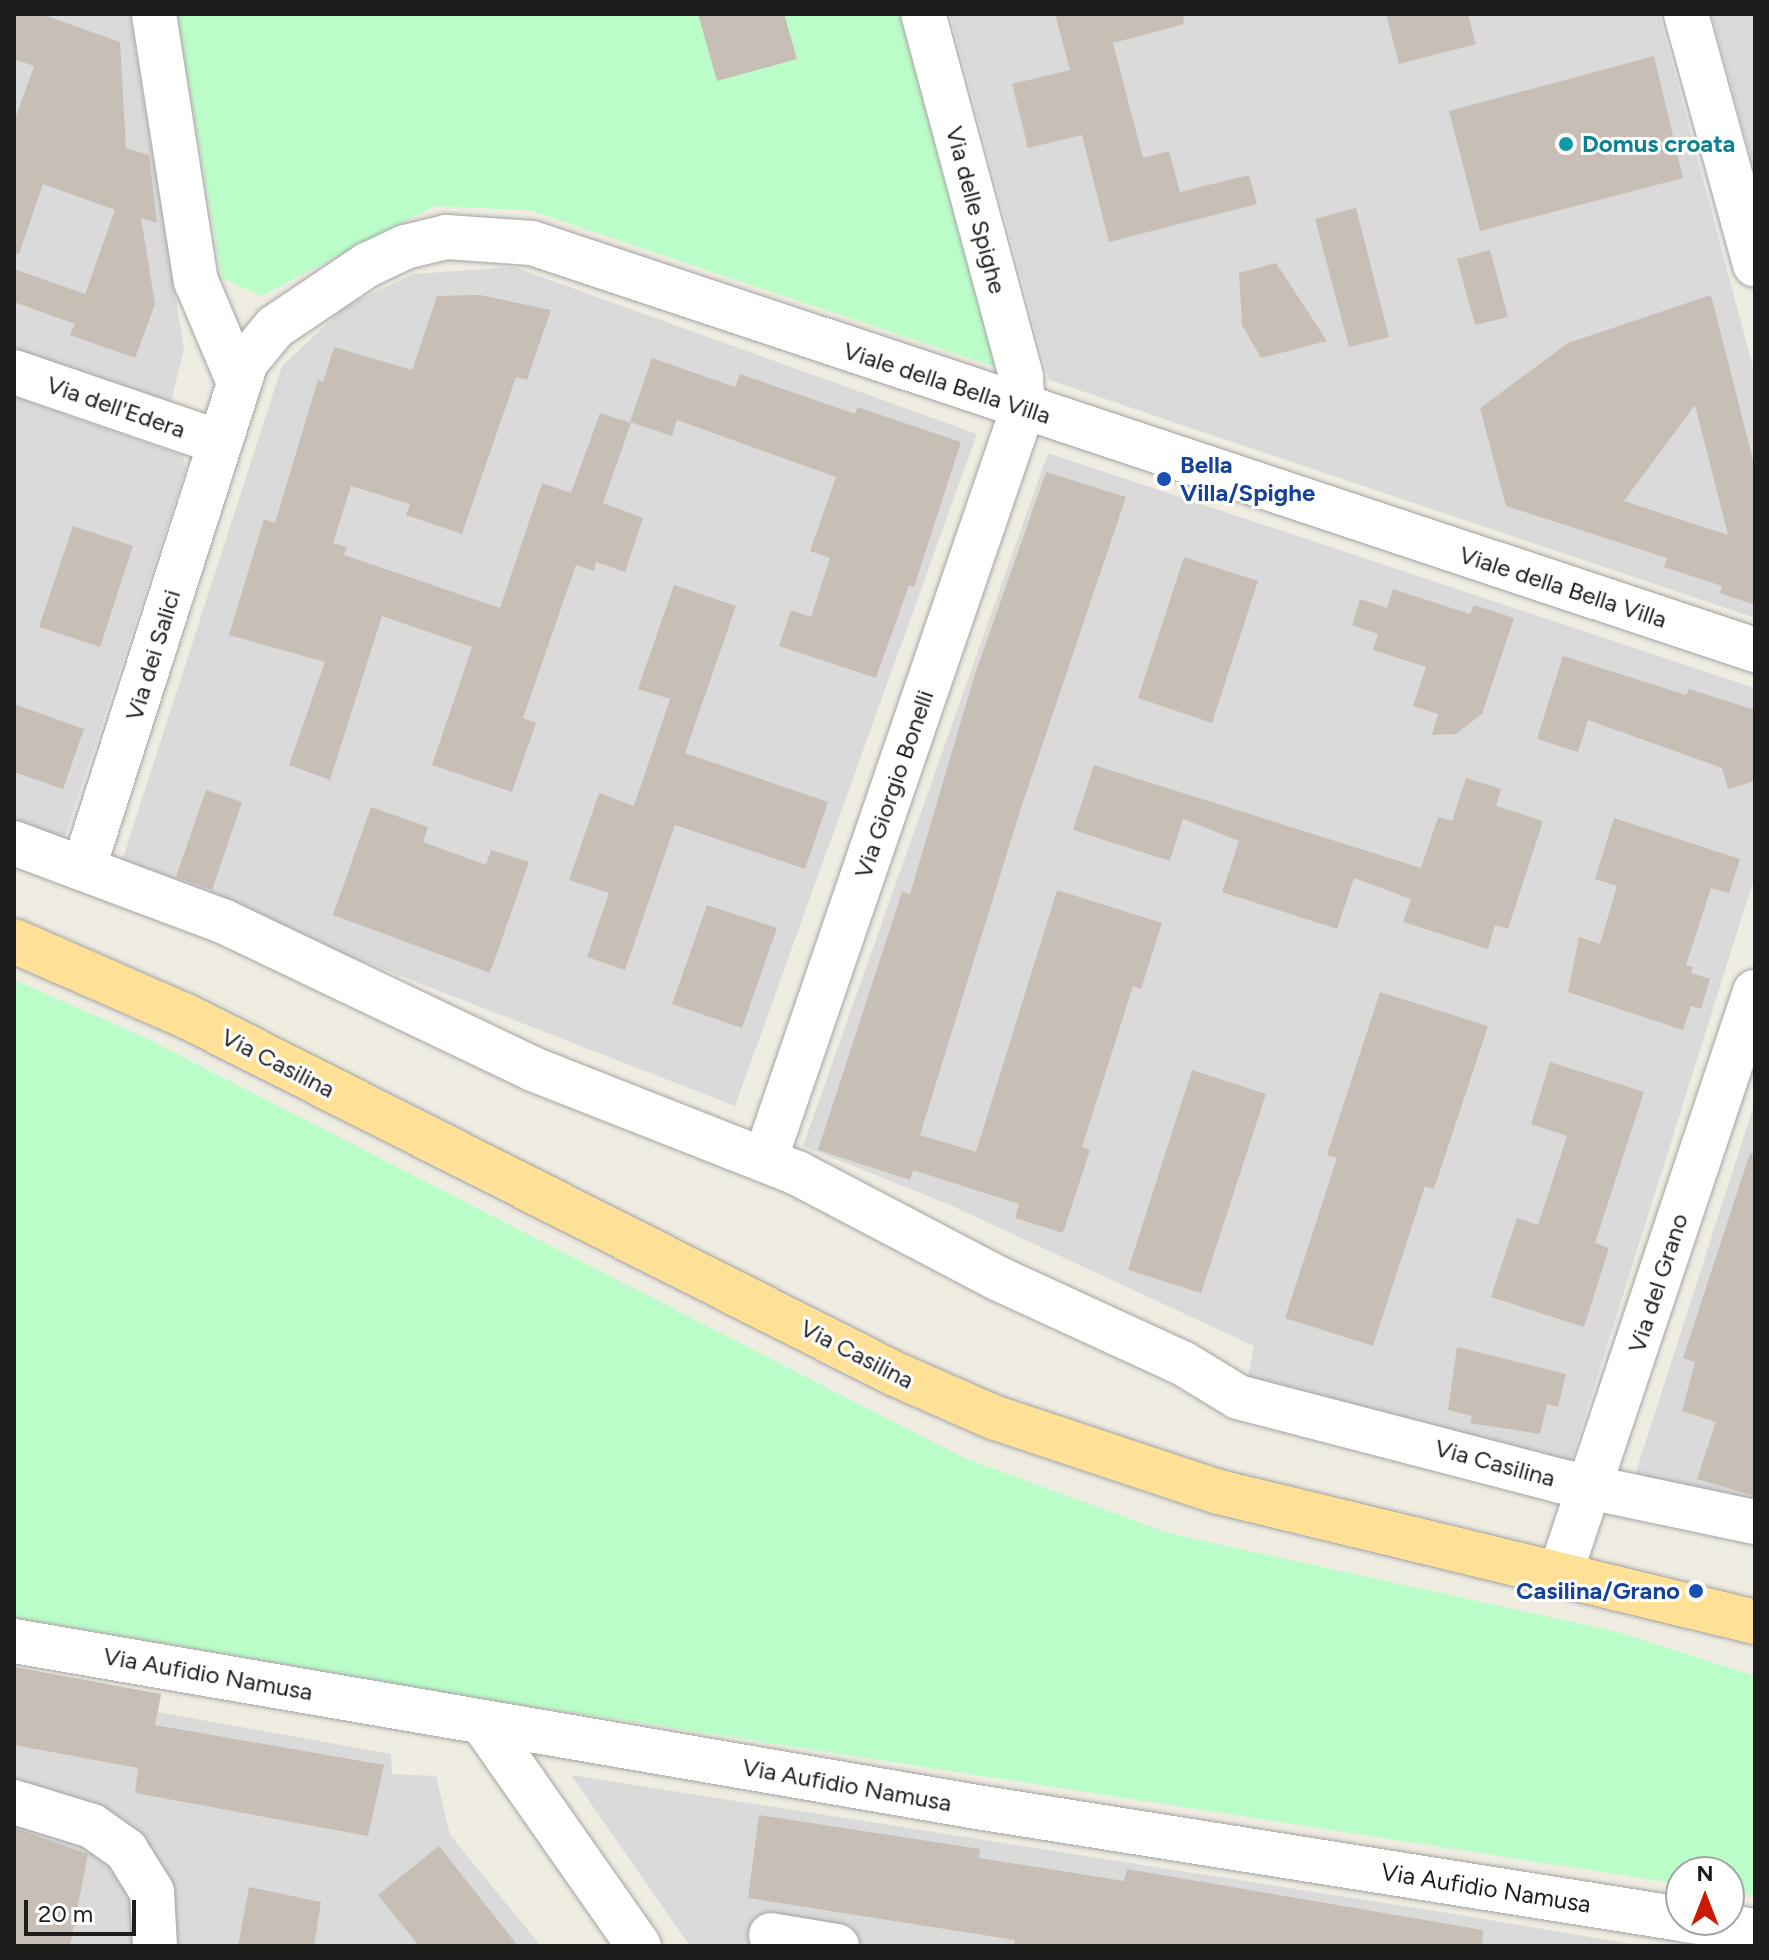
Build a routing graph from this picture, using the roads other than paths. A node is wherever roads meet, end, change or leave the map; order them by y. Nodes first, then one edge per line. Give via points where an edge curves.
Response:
1 (154, 14) edge
2 (923, 14) edge
3 (1686, 14) edge
4 (1755, 265) edge
5 (14, 372) edge
6 (237, 378) junction
7 (1023, 408) junction
8 (218, 442) junction
9 (1755, 650) edge
10 (14, 843) edge
11 (84, 867) junction
12 (14, 941) edge
13 (1755, 992) edge
14 (765, 1160) junction
15 (1591, 1487) junction
16 (1755, 1522) edge
17 (1560, 1574) junction
18 (1755, 1622) edge
19 (14, 1641) edge
20 (482, 1722) junction
21 (14, 1802) edge
22 (1665, 1917) edge
23 (771, 1935) dead end
24 (155, 1946) edge
25 (639, 1946) edge
26 (837, 1946) edge

1 - 6 street via 196,281
2 - 7 street, Via delle Spighe via 1021,376
3 - 4 street
5 - 8 street, Via dell'Edera
6 - 7 street, Viale della Bella Villa via 275,327 367,265 405,247 475,236 532,243
6 - 8 street, Viale della Bella Villa
7 - 9 street, Viale della Bella Villa
7 - 14 street, Via Giorgio Bonelli
8 - 11 street, Via dei Salici
10 - 11 street, Via Casilina
11 - 14 street, Via Casilina via 223,921 553,1078
12 - 17 main road, Via Casilina via 186,1016 895,1374 993,1417 1219,1492
13 - 15 street, Via del Grano
14 - 15 street, Via Casilina via 997,1278 1184,1364 1238,1397
15 - 16 street, Via Casilina
15 - 17 street, Via del Grano
17 - 18 main road, Via Casilina
19 - 20 street, Via Aufidio Namusa
20 - 22 street, Via Aufidio Namusa
20 - 25 street
21 - 24 street via 92,1826 126,1850 152,1892
23 - 26 street

